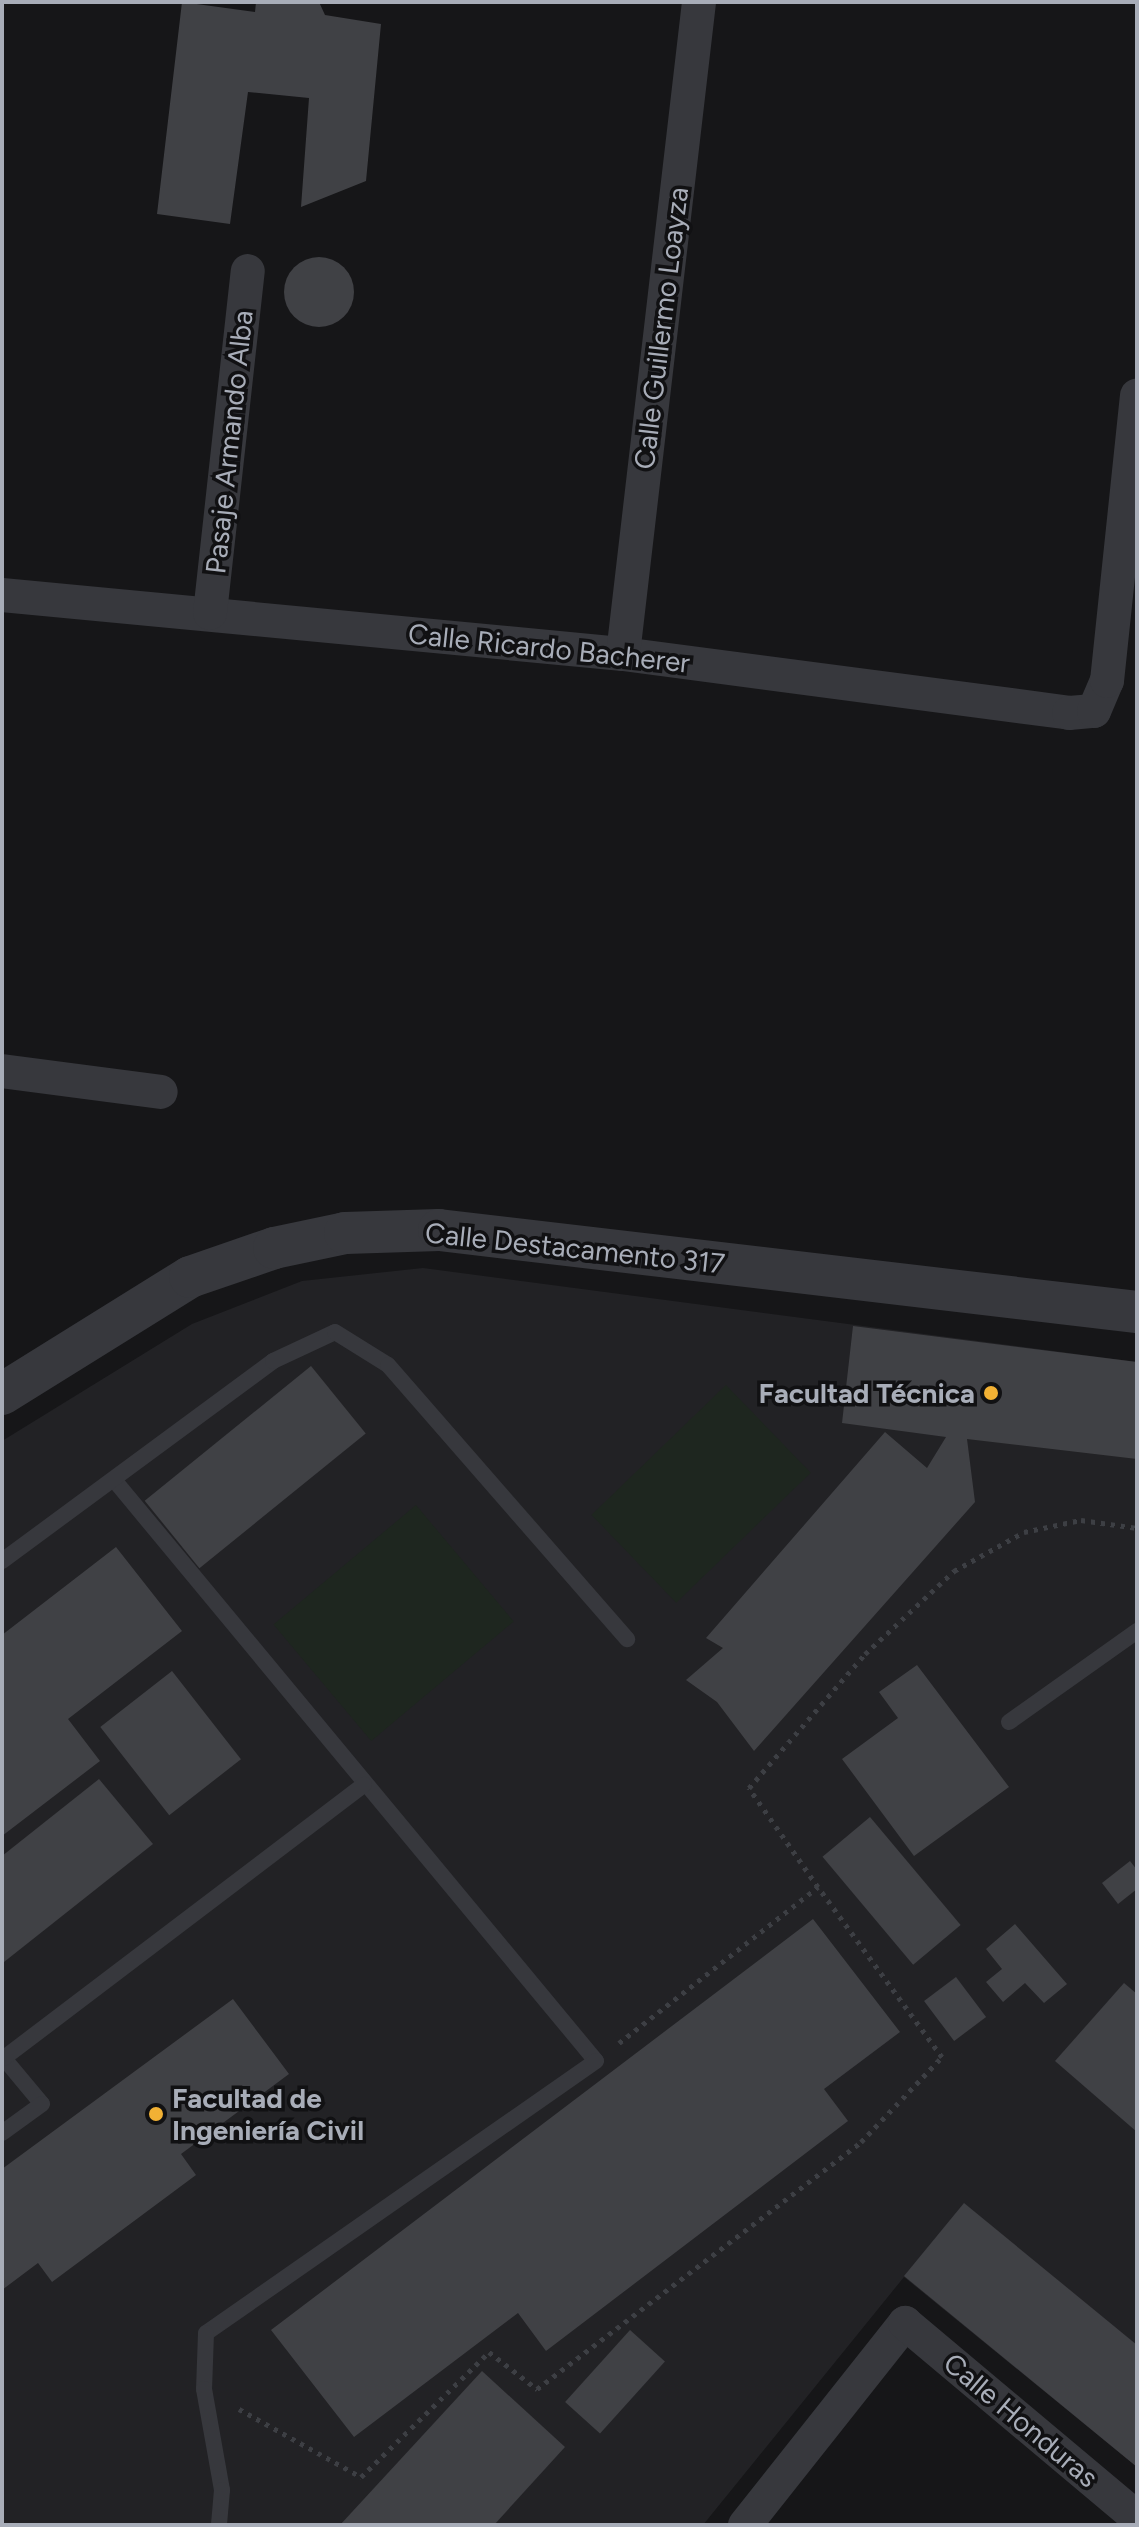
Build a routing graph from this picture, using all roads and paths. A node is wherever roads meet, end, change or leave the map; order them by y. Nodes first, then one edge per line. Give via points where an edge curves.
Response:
1 (699, 2) edge
2 (248, 271) dead end
3 (1137, 396) edge
4 (2, 595) edge
5 (210, 613) junction
6 (623, 654) junction
7 (2, 1071) edge
8 (161, 1092) dead end
9 (1137, 1312) edge
10 (2, 1394) edge
11 (115, 1481) junction
12 (1137, 1528) edge
13 (2, 1561) edge
14 (1137, 1631) edge
15 (627, 1639) dead end
16 (1009, 1722) dead end
17 (364, 1785) junction
18 (818, 1887) junction
19 (3, 2057) edge
20 (596, 2061) junction
21 (2, 2133) edge
22 (204, 2389) junction
23 (1137, 2518) edge
24 (219, 2525) edge
25 (745, 2525) edge

1 - 6 street, Calle Guillermo Loayza
2 - 5 street, Pasaje Armando Alba
3 - 6 street, Calle Ricardo Bacherer via 1107,681 1094,711 1069,713
4 - 5 street, Calle Ricardo Bacherer
5 - 6 street, Calle Ricardo Bacherer
7 - 8 street
9 - 10 street, Calle Destacamento 317 via 439,1230 345,1233 274,1248 190,1277
11 - 13 lane
11 - 15 lane via 273,1361 335,1332 388,1365
11 - 17 lane
12 - 18 path via 1081,1520 1024,1532 954,1571 865,1654 749,1788
14 - 16 lane
17 - 19 lane
17 - 20 lane
18 - 20 path
18 - 22 path via 942,2057 861,2142 537,2389 489,2352 361,2477
19 - 21 lane via 42,2104
20 - 22 lane via 206,2333
22 - 24 lane via 222,2490
23 - 25 street, Calle Honduras via 905,2323

